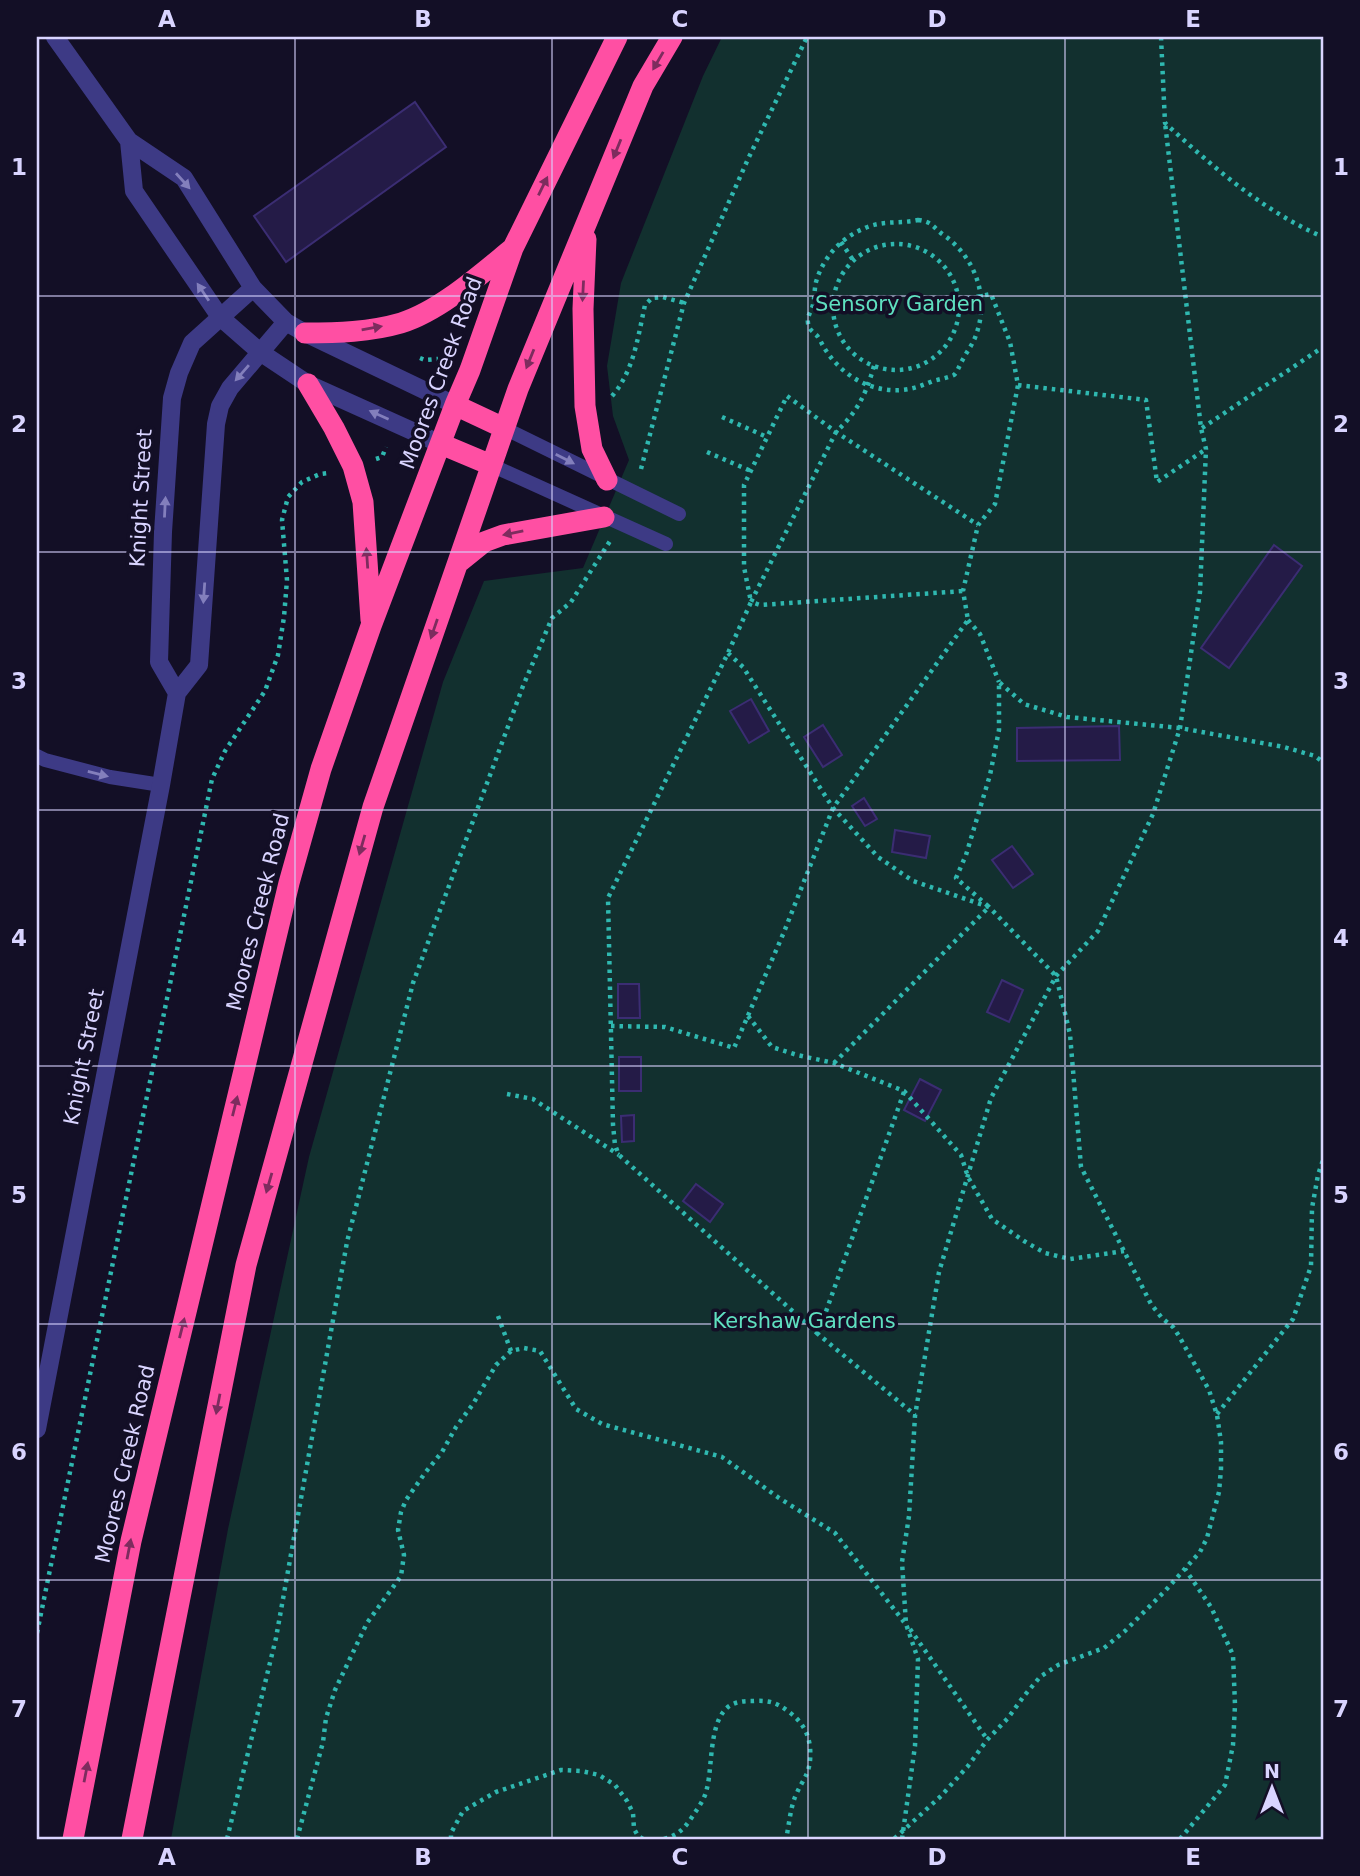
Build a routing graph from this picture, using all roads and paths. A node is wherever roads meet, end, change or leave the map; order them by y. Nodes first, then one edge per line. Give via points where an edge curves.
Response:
1 (55, 37) edge
2 (617, 37) edge
3 (672, 37) edge
4 (807, 37) edge
5 (1161, 37) edge
6 (1165, 123) junction
7 (129, 141) junction
8 (587, 223) junction
9 (1323, 237) edge
10 (841, 242) junction
11 (513, 248) junction
12 (853, 260) junction
13 (253, 288) junction
14 (981, 296) junction
15 (960, 300) junction
16 (684, 303) junction
17 (220, 317) junction
18 (286, 322) junction
19 (305, 333) junction
20 (1323, 347) edge
21 (260, 352) junction
22 (874, 366) junction
23 (308, 384) junction
24 (868, 385) junction
25 (1018, 385) junction
26 (455, 405) junction
27 (605, 405) dead end
28 (722, 417) dead end
29 (504, 428) junction
30 (1201, 428) junction
31 (836, 432) junction
32 (767, 437) junction
33 (441, 444) junction
34 (1206, 449) junction
35 (707, 452) dead end
36 (643, 463) dead end
37 (491, 465) junction
38 (751, 471) junction
39 (330, 472) dead end
40 (607, 480) junction
41 (679, 514) dead end
42 (604, 517) junction
43 (978, 525) junction
44 (666, 544) dead end
45 (608, 547) dead end
46 (456, 565) junction
47 (963, 591) junction
48 (751, 602) junction
49 (968, 620) junction
50 (371, 626) junction
51 (728, 653) junction
52 (999, 681) junction
53 (177, 693) junction
54 (1180, 728) junction
55 (37, 756) edge
56 (1323, 762) edge
57 (161, 785) junction
58 (833, 808) junction
59 (989, 907) junction
60 (1056, 975) junction
61 (748, 1015) junction
62 (611, 1026) junction
63 (834, 1063) junction
64 (904, 1091) junction
65 (507, 1094) dead end
66 (619, 1155) junction
67 (1323, 1160) edge
68 (968, 1177) junction
69 (1124, 1251) junction
70 (498, 1316) dead end
71 (818, 1334) junction
72 (511, 1351) junction
73 (1217, 1415) junction
74 (915, 1416) junction
75 (37, 1429) edge
76 (1185, 1569) junction
77 (906, 1624) junction
78 (37, 1633) edge
79 (987, 1740) junction
80 (903, 1832) junction
81 (74, 1839) edge
82 (132, 1839) edge
83 (227, 1839) edge
84 (297, 1839) edge
85 (451, 1839) edge
86 (643, 1839) edge
87 (664, 1839) edge
88 (786, 1839) edge
89 (894, 1839) edge
90 (902, 1839) edge
91 (1180, 1839) edge

1 - 7 street
11 -> 2 highway, Moores Creek Road
3 -> 8 highway via 643,86
4 - 16 path
5 - 6 path
6 - 9 path via 1275,212
6 - 30 path
7 -> 13 street via 184,178
17 -> 7 street via 134,191
8 -> 29 highway
8 -> 40 highway via 583,309 586,406 592,449
10 - 12 path
10 - 14 path via 880,223 928,221 965,255
10 - 24 path via 817,278 808,324 833,361
19 -> 11 highway via 346,333 402,323 469,284
11 - 26 highway, Moores Creek Road
12 - 15 path via 890,243 910,244 945,265
12 - 22 path via 840,276 833,316 851,352
13 - 17 street, Knight Street
13 - 18 street
14 - 15 path
14 - 24 path via 977,334 954,375 901,390
14 - 25 path via 991,294 1010,342
15 - 22 path via 954,333 928,361 909,369
16 - 27 path via 663,297 652,298 645,305 630,367
16 - 36 path
17 - 21 street
53 -> 17 street, Knight Street via 159,662 172,398 192,343
18 - 19 street
18 - 21 street, Knight Street
19 - 26 street
20 - 30 path
21 - 23 street
21 -> 53 street, Knight Street via 229,387 220,406 199,665
22 - 24 path
33 -> 23 street
50 -> 23 highway via 363,502 353,466
24 - 31 path via 851,418
25 - 34 path via 1146,400 1157,482
25 - 43 path via 995,504
26 - 29 highway
26 - 33 highway, Moores Creek Road
28 - 32 path
29 - 37 highway
29 -> 40 lane
30 - 34 path
31 - 32 path via 787,396
31 - 43 path
31 - 48 path
32 - 38 path
33 - 37 highway
33 - 50 highway, Moores Creek Road
34 - 54 path via 1199,592
35 - 38 path
37 - 42 lane
37 - 46 highway
38 - 48 path via 744,485 744,568
39 - 78 path via 302,482 288,497 282,520 287,580 278,655 265,691 212,779
40 - 41 lane
42 - 44 lane
42 -> 46 highway via 503,535 484,542
43 - 47 path
45 - 83 path via 571,602 552,618 413,983 347,1242 276,1638
46 -> 82 highway via 373,807 246,1265
47 - 48 path via 760,606
47 - 49 path
48 - 51 path
49 - 52 path via 981,634
49 - 58 path
81 -> 50 highway, Moores Creek Road via 131,1541 289,883 321,769
51 - 58 path via 743,667
51 - 62 path via 608,898
52 - 54 path via 1024,704 1068,717
52 - 59 path via 999,730 992,764 956,877
53 - 57 street, Knight Street
54 - 56 path via 1284,747
54 - 60 path via 1153,814 1098,931
55 -> 57 lane via 110,777
57 - 75 street, Knight Street
58 - 59 path via 878,857 913,881
58 - 61 path
59 - 60 path
59 - 63 path
60 - 68 path via 991,1098
60 - 69 path via 1070,1034 1081,1167
61 - 62 path via 734,1048 665,1027
61 - 63 path via 772,1047
62 - 66 path via 613,1125
63 - 64 path
64 - 68 path via 961,1155
64 - 71 path
65 - 66 path via 533,1099
66 - 71 path
67 - 73 path via 1312,1208 1311,1266 1293,1319
68 - 69 path via 992,1219 1045,1253 1070,1259
68 - 74 path via 939,1272
69 - 73 path via 1151,1304 1173,1327 1209,1390
70 - 72 path
71 - 74 path
72 - 77 path via 540,1351 576,1409 602,1424 722,1457 835,1534
72 - 84 path via 496,1365 401,1512 401,1576 368,1623 335,1690
73 - 76 path via 1219,1492 1207,1538
74 - 77 path via 902,1562
76 - 79 path via 1104,1648 1058,1665 1040,1677
76 - 91 path via 1211,1607 1233,1655 1235,1705 1225,1785
77 - 79 path
77 - 80 path via 918,1659 915,1746
79 - 80 path via 941,1796
80 - 89 path
80 - 90 path
85 - 86 path via 463,1811 496,1792 561,1770 599,1775 615,1785
87 - 88 path via 685,1827 705,1795 715,1732 724,1712 742,1701 766,1701 796,1716 809,1743 810,1768 795,1799

